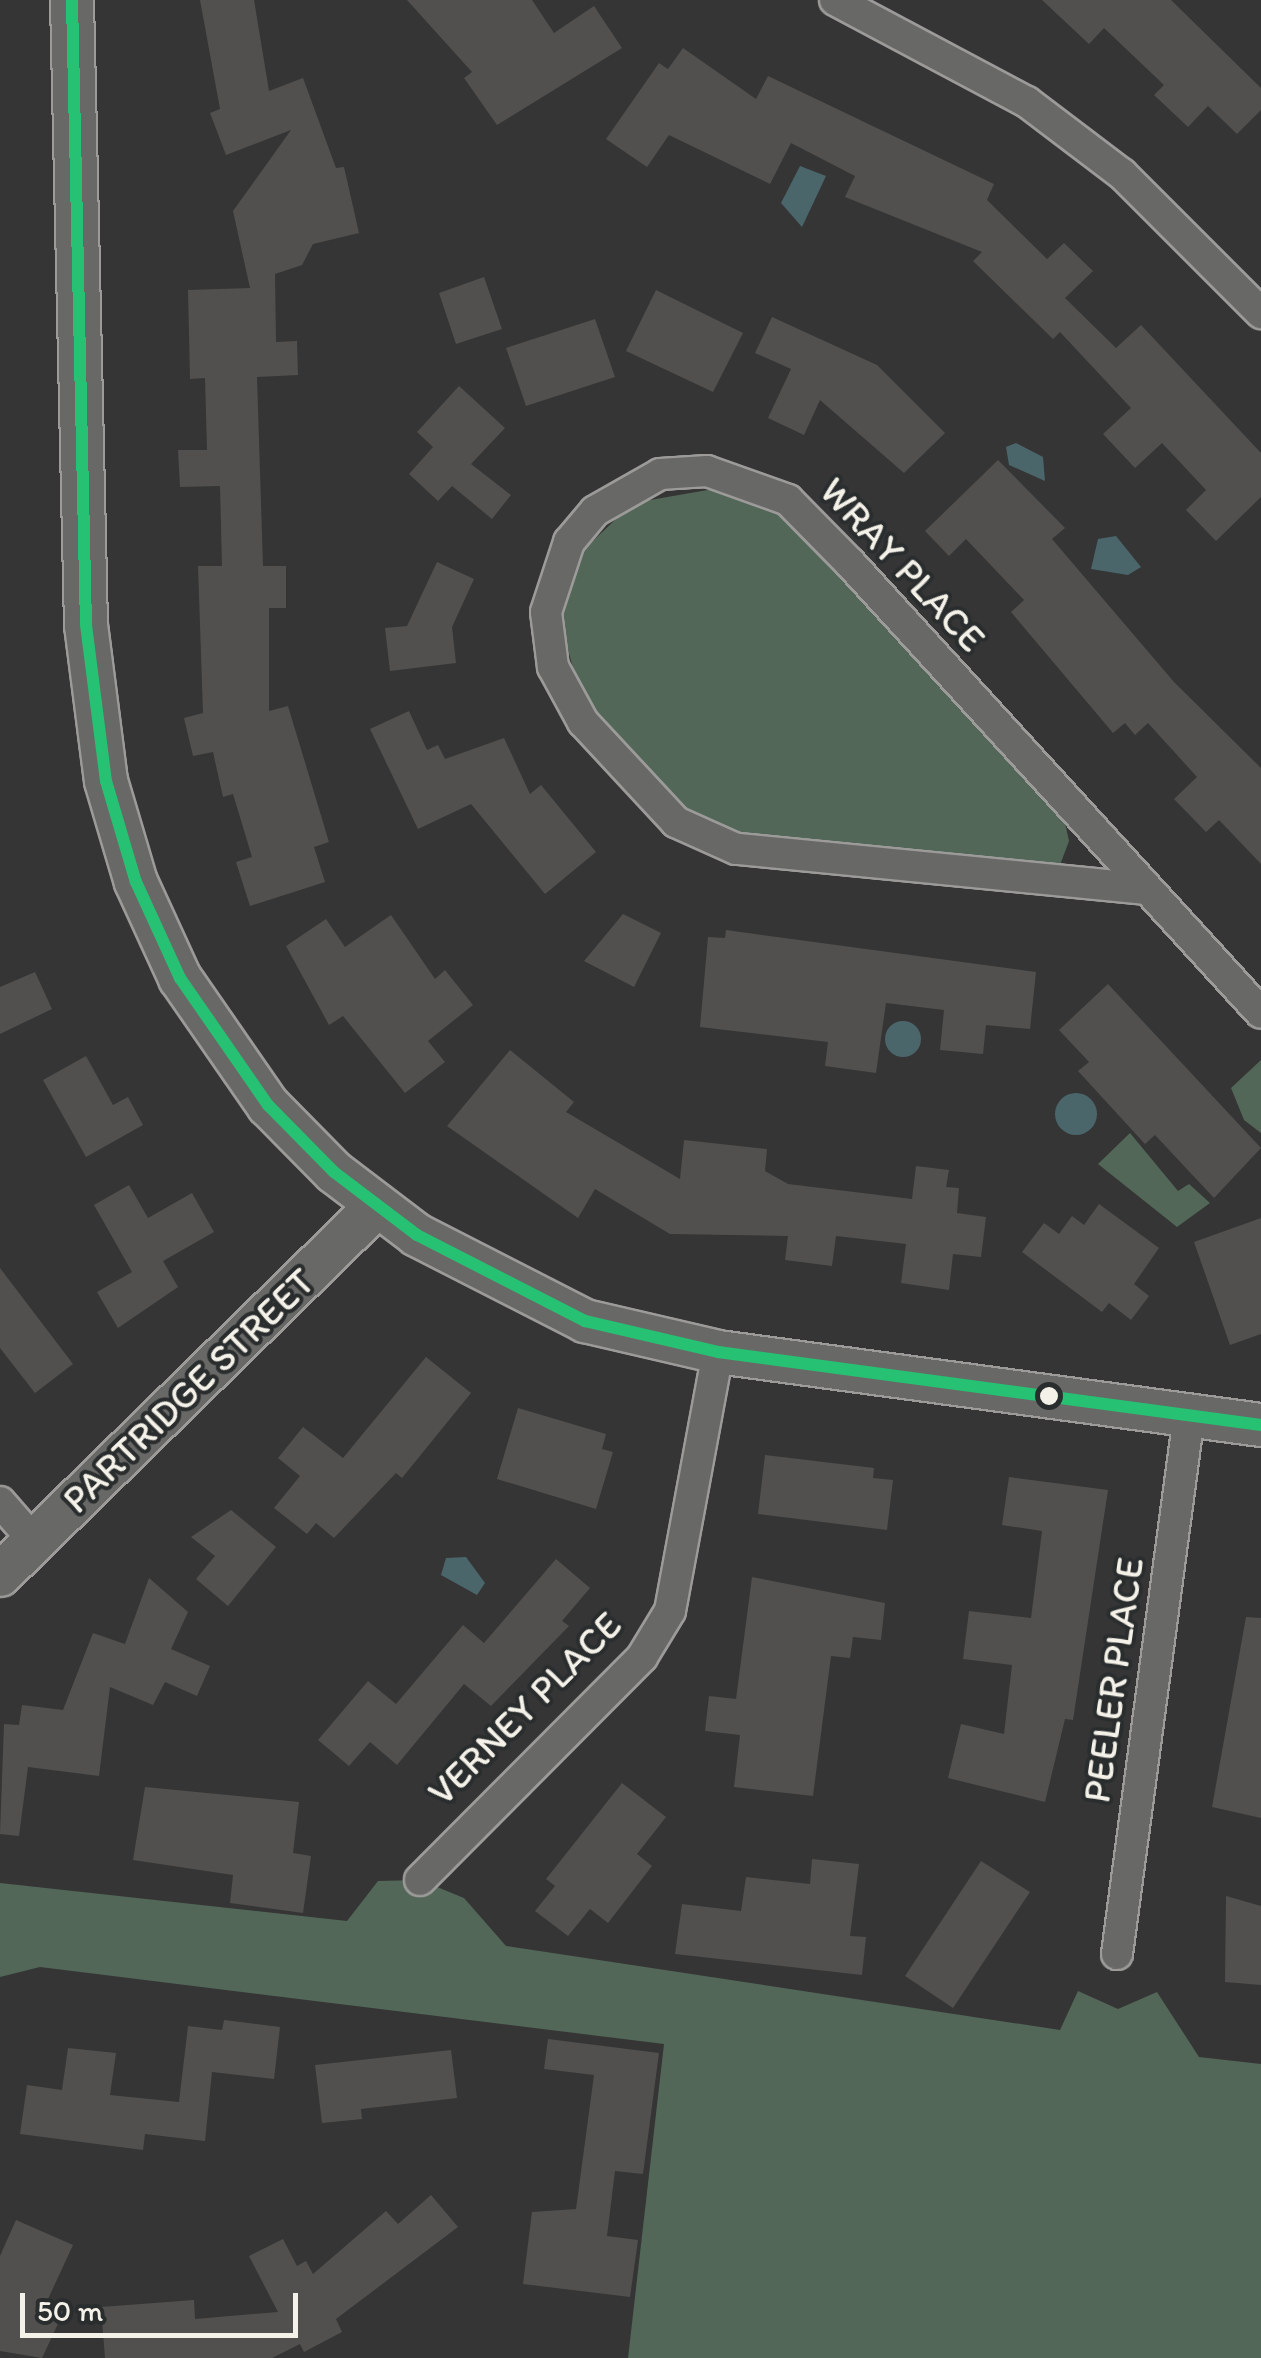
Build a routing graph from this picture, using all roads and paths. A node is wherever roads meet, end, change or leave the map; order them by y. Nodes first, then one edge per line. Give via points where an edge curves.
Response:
1 (72, 0) edge
2 (835, 0) edge
3 (1261, 312) edge
4 (1147, 889) junction
5 (1261, 1014) edge
6 (378, 1206) junction
7 (718, 1352) junction
8 (1189, 1416) junction
9 (1261, 1426) edge
10 (0, 1502) edge
11 (34, 1542) junction
12 (0, 1575) edge
13 (420, 1880) dead end
14 (1117, 1954) dead end

1 - 6 street via 86,624 106,781 136,882 207,1023 268,1105
2 - 3 street via 1027,102 1122,174
4 - 4 street, WRAY PLACE via 788,500 707,471 660,474 596,511 569,542 546,612 552,667 583,722 676,822 736,849
4 - 5 street, WRAY PLACE
6 - 7 street via 500,1284 586,1321
6 - 11 street, PARTRIDGE STREET
7 - 8 street
7 - 13 street, VERNEY PLACE via 670,1611 642,1657
8 - 9 street
8 - 14 street, PEELER PLACE
10 - 11 street
11 - 12 street, PARTRIDGE STREET

